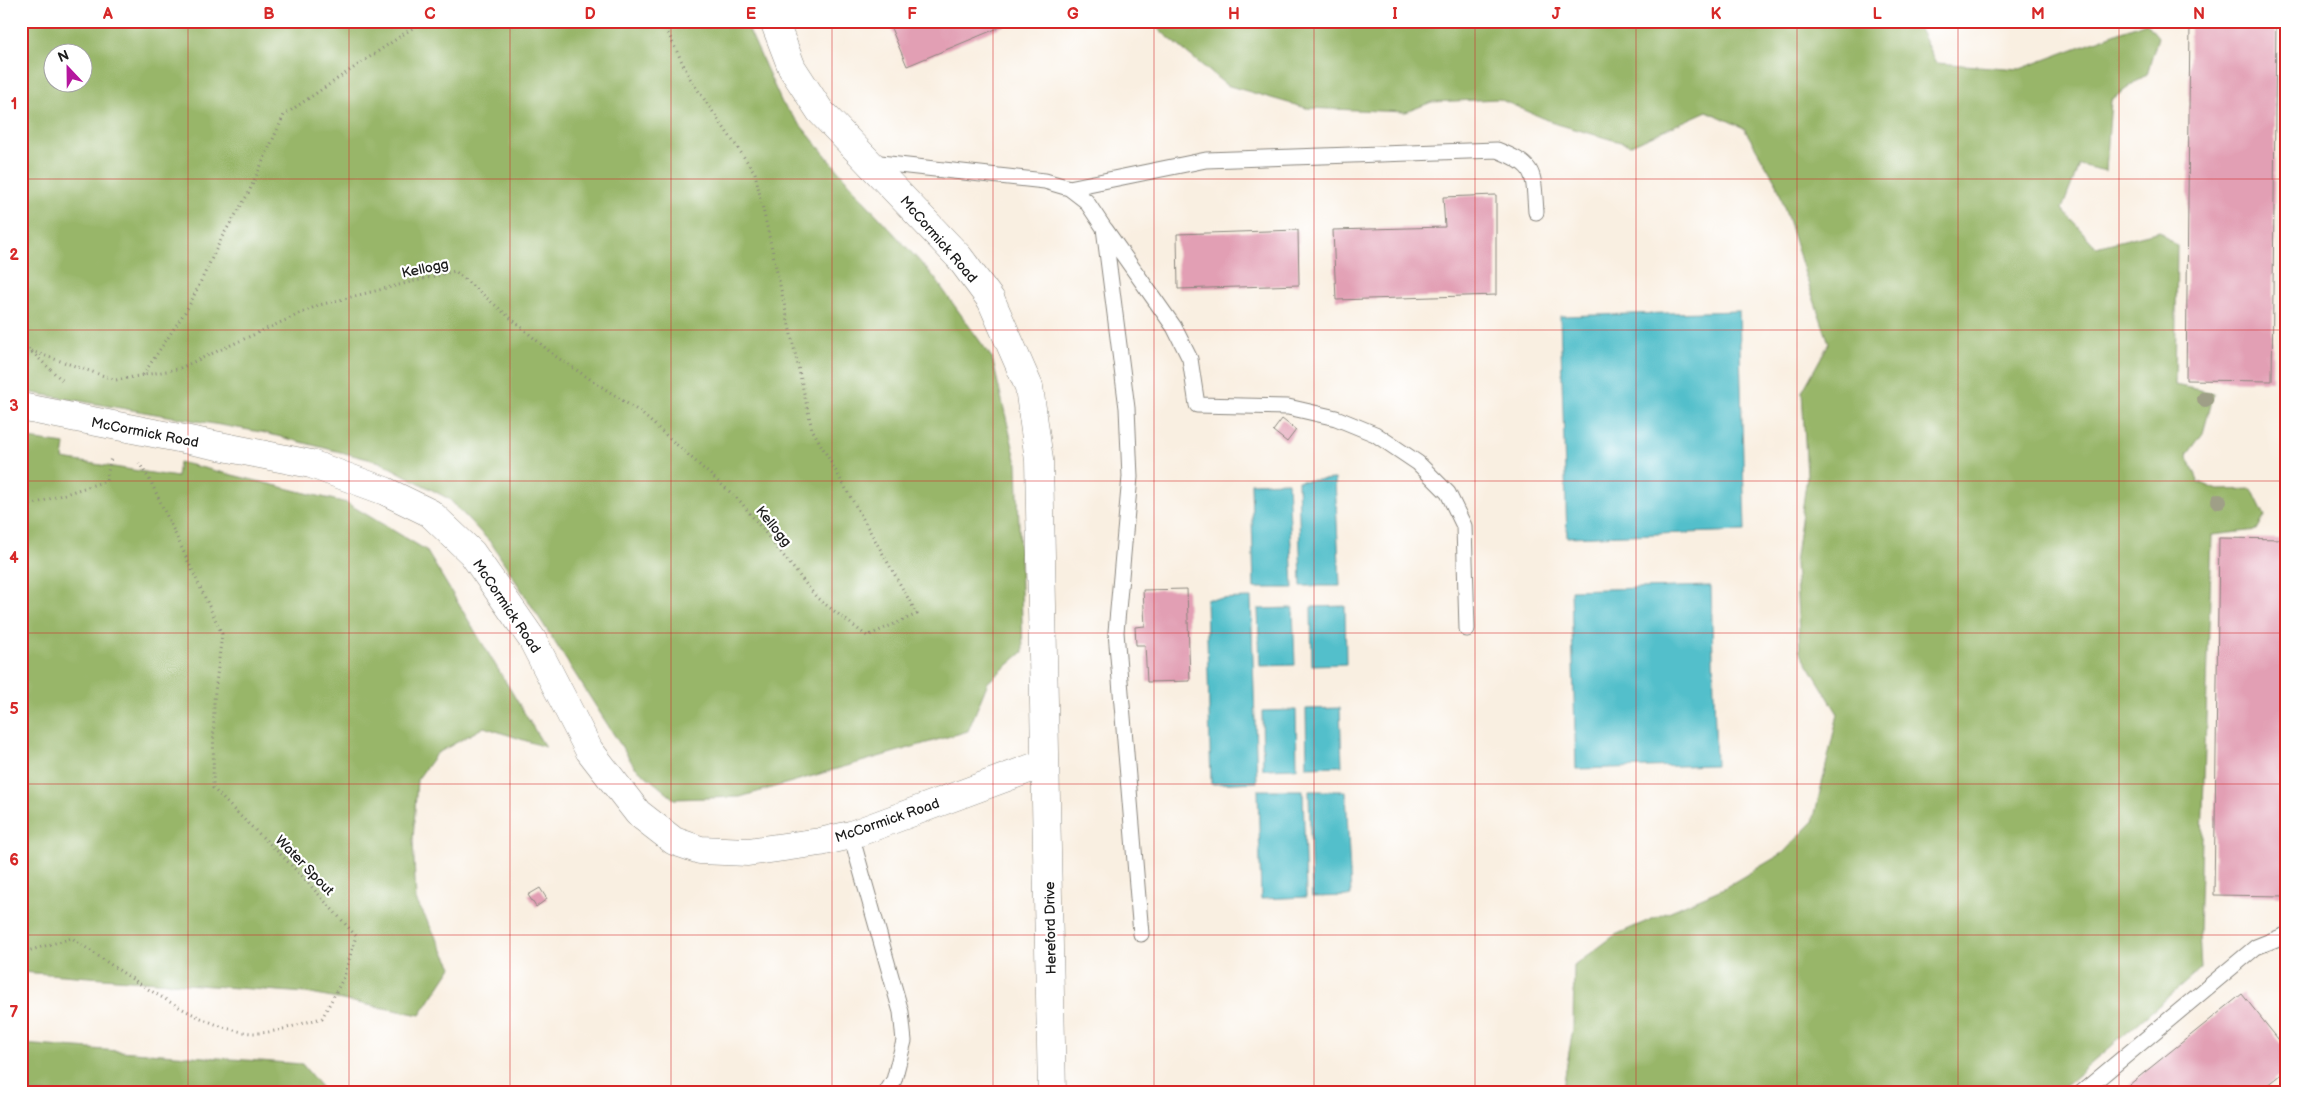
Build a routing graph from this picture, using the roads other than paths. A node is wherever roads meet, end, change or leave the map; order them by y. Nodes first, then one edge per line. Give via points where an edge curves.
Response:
1 (774, 21) edge
2 (870, 162) junction
3 (1069, 188) junction
4 (1536, 212) dead end
5 (1104, 228) junction
6 (21, 407) edge
7 (1467, 629) dead end
8 (1045, 763) junction
9 (851, 835) junction
10 (1141, 934) dead end
11 (2286, 935) edge
12 (886, 1093) edge
13 (1052, 1093) edge
14 (2081, 1093) edge

1 - 2 street, McCormick Road via 792,68 820,111
2 - 3 lane via 1045,181
2 - 8 street, McCormick Road via 959,257 991,300 1029,387 1039,460
3 - 4 lane via 1206,160 1497,150 1521,160 1534,176
3 - 5 lane via 1086,201
5 - 7 lane via 1174,327 1190,359 1197,405 1288,407 1336,418 1375,434 1418,464 1448,493 1464,526
5 - 10 lane via 1127,408 1130,477 1116,632
6 - 9 street, McCormick Road via 310,464 385,491 430,513 472,553 532,640 589,750 638,813 674,842 700,850 748,852
8 - 9 street, McCormick Road
8 - 13 street, Hereford Drive
9 - 12 lane via 901,1012 904,1041 894,1080
11 - 14 lane via 2256,947

